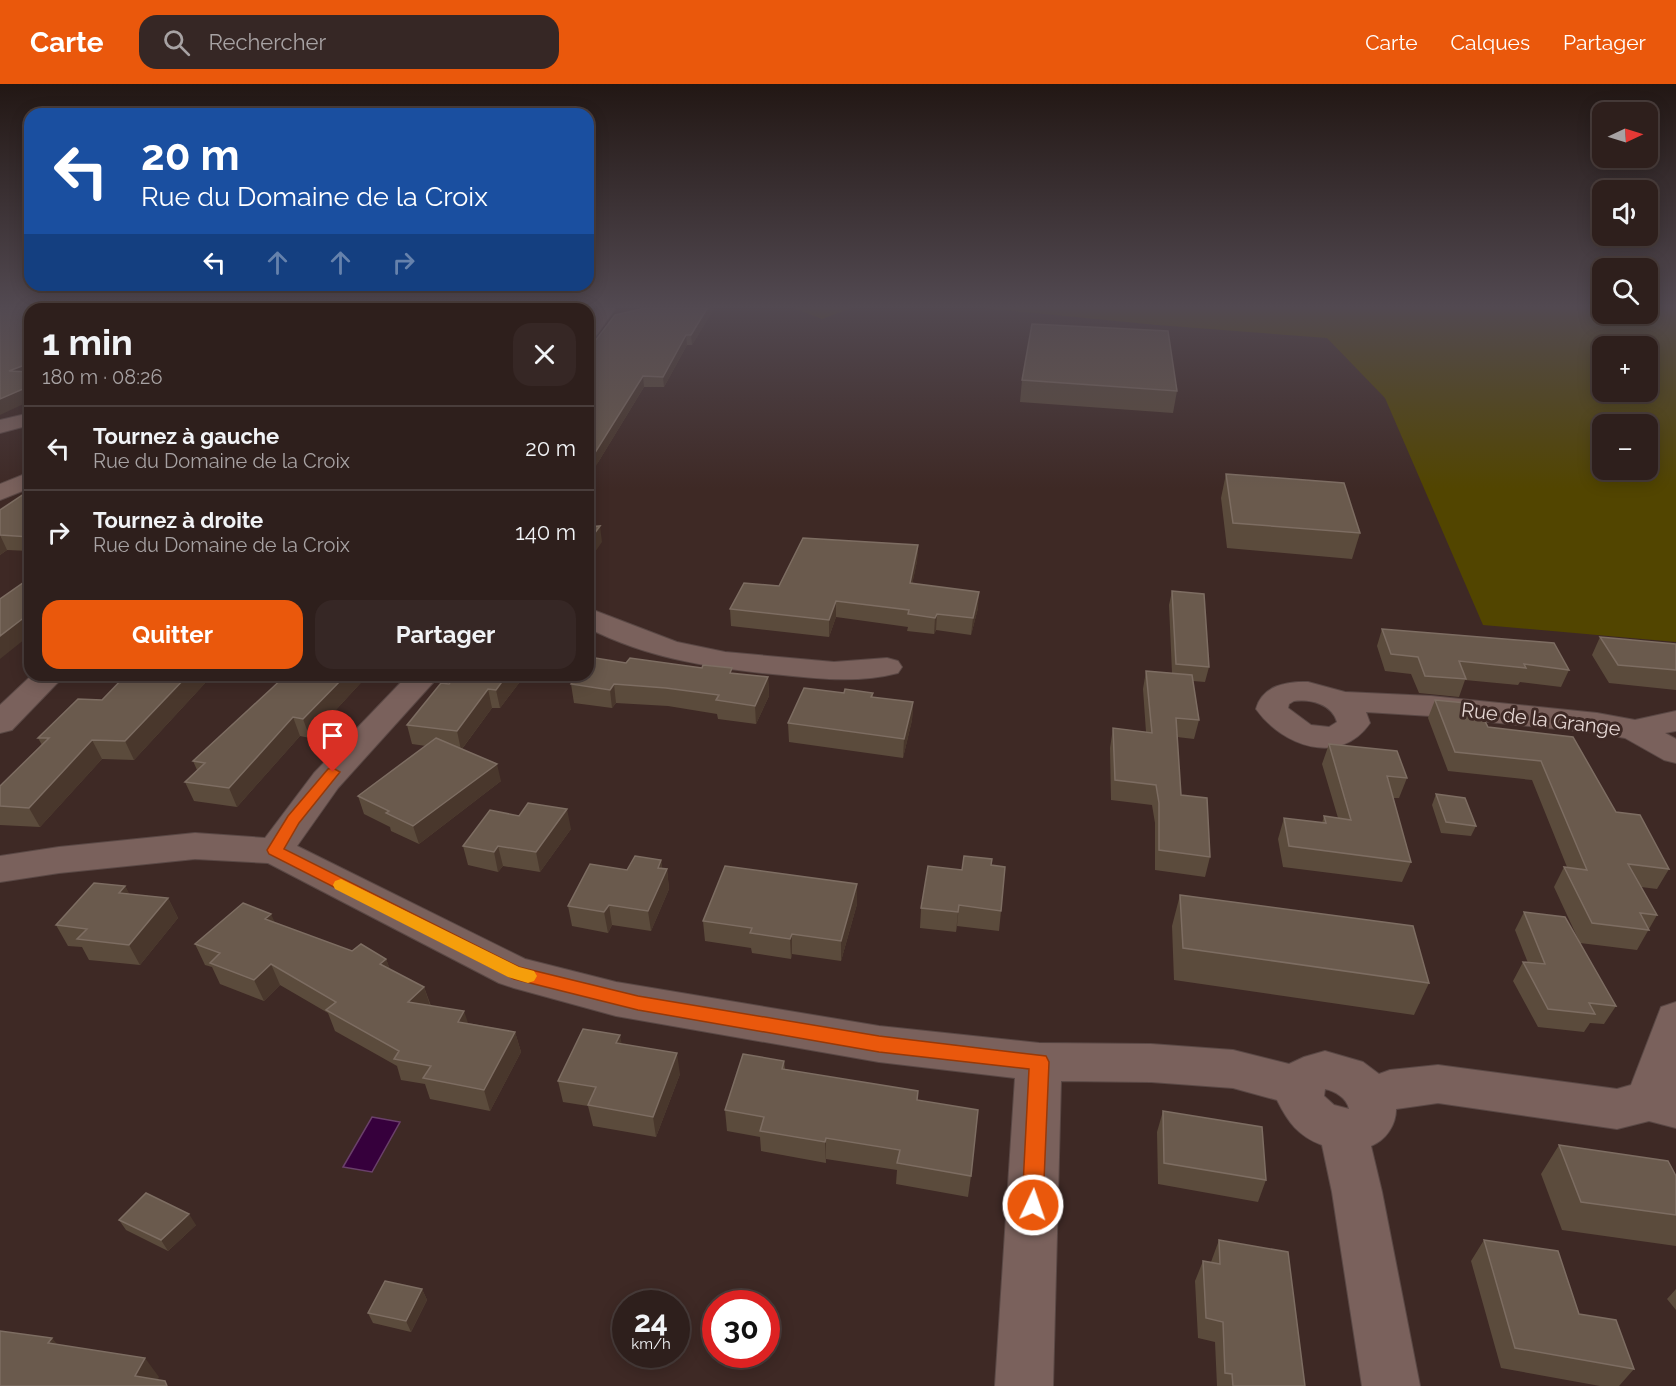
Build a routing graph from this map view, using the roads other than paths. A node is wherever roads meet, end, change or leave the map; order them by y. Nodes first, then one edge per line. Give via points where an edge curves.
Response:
1 (24, 482) edge
2 (0, 494) edge
3 (594, 620) edge
4 (887, 667) dead end
5 (44, 681) edge
6 (420, 681) edge
7 (1339, 701) dead end
8 (1676, 721) edge
9 (0, 723) edge
10 (1635, 730) junction
11 (1676, 753) edge
12 (275, 850) junction
13 (0, 869) edge
14 (1676, 1018) edge
15 (1039, 1062) junction
16 (1663, 1104) edge
17 (1357, 1114) junction
18 (1024, 1386) edge
19 (1390, 1386) edge

1 - 2 street
3 - 4 street via 669,649 725,661 834,671
5 - 9 street
6 - 12 street via 346,757 294,820
7 - 10 street, Rue de la Grange via 1431,706
8 - 10 street, Rue de la Grange
10 - 11 street, Rue de la Grange
12 - 13 street via 195,846
12 - 15 street via 514,972 662,1007 879,1044
14 - 16 street
15 - 17 street via 1151,1063 1233,1069 1299,1086 1310,1073 1331,1071 1355,1080
15 - 18 street
16 - 17 street via 1617,1109 1438,1084 1390,1090
17 - 19 street via 1357,1192

